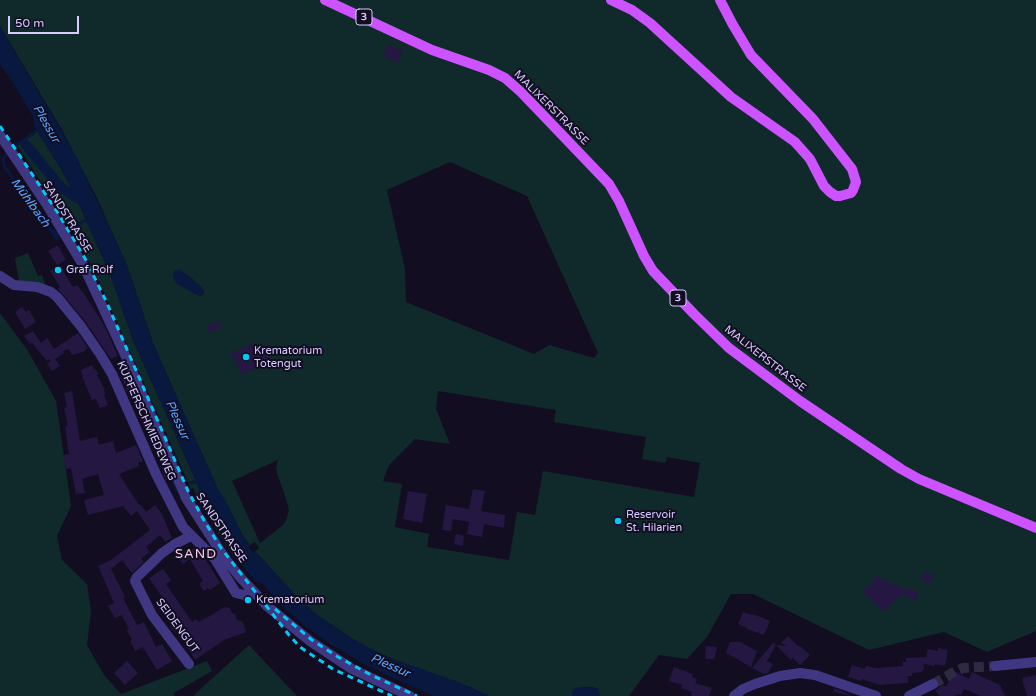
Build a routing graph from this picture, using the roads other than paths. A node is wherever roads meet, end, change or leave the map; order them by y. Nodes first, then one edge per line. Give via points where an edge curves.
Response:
1 (325, 0) edge
2 (611, 0) edge
3 (720, 0) edge
4 (0, 135) edge
5 (0, 276) edge
6 (1036, 528) edge
7 (191, 536) junction
8 (252, 591) junction
9 (1036, 662) edge
10 (189, 664) dead end
11 (996, 666) tunnel mouth
12 (933, 684) tunnel mouth
13 (410, 696) edge
14 (734, 696) edge
15 (876, 696) edge
16 (909, 696) edge

1 - 6 main road, MALIXERSTRASSE / 3 via 432,50 506,78 609,184 653,271 729,348 800,401 901,470
2 - 3 main road via 632,10 650,23 731,97 795,142 810,159 824,186 830,192 840,196 853,190 856,182 849,165 808,114 751,54
4 - 8 street, SANDSTRASSE via 83,265 189,502 224,557
5 - 7 street, KUPFERSCHMIEDEWEG via 16,286 37,287 51,292 86,332 112,374 156,474 180,522
7 - 8 street, KUPFERSCHMIEDEWEG via 215,559 236,593 244,595
7 - 10 street, SEIDENGUT via 165,550 135,580 149,611
8 - 13 street, SANDSTRASSE via 286,623 321,650 357,671
9 - 11 street
12 - 16 street
14 - 15 street via 755,684 800,673

